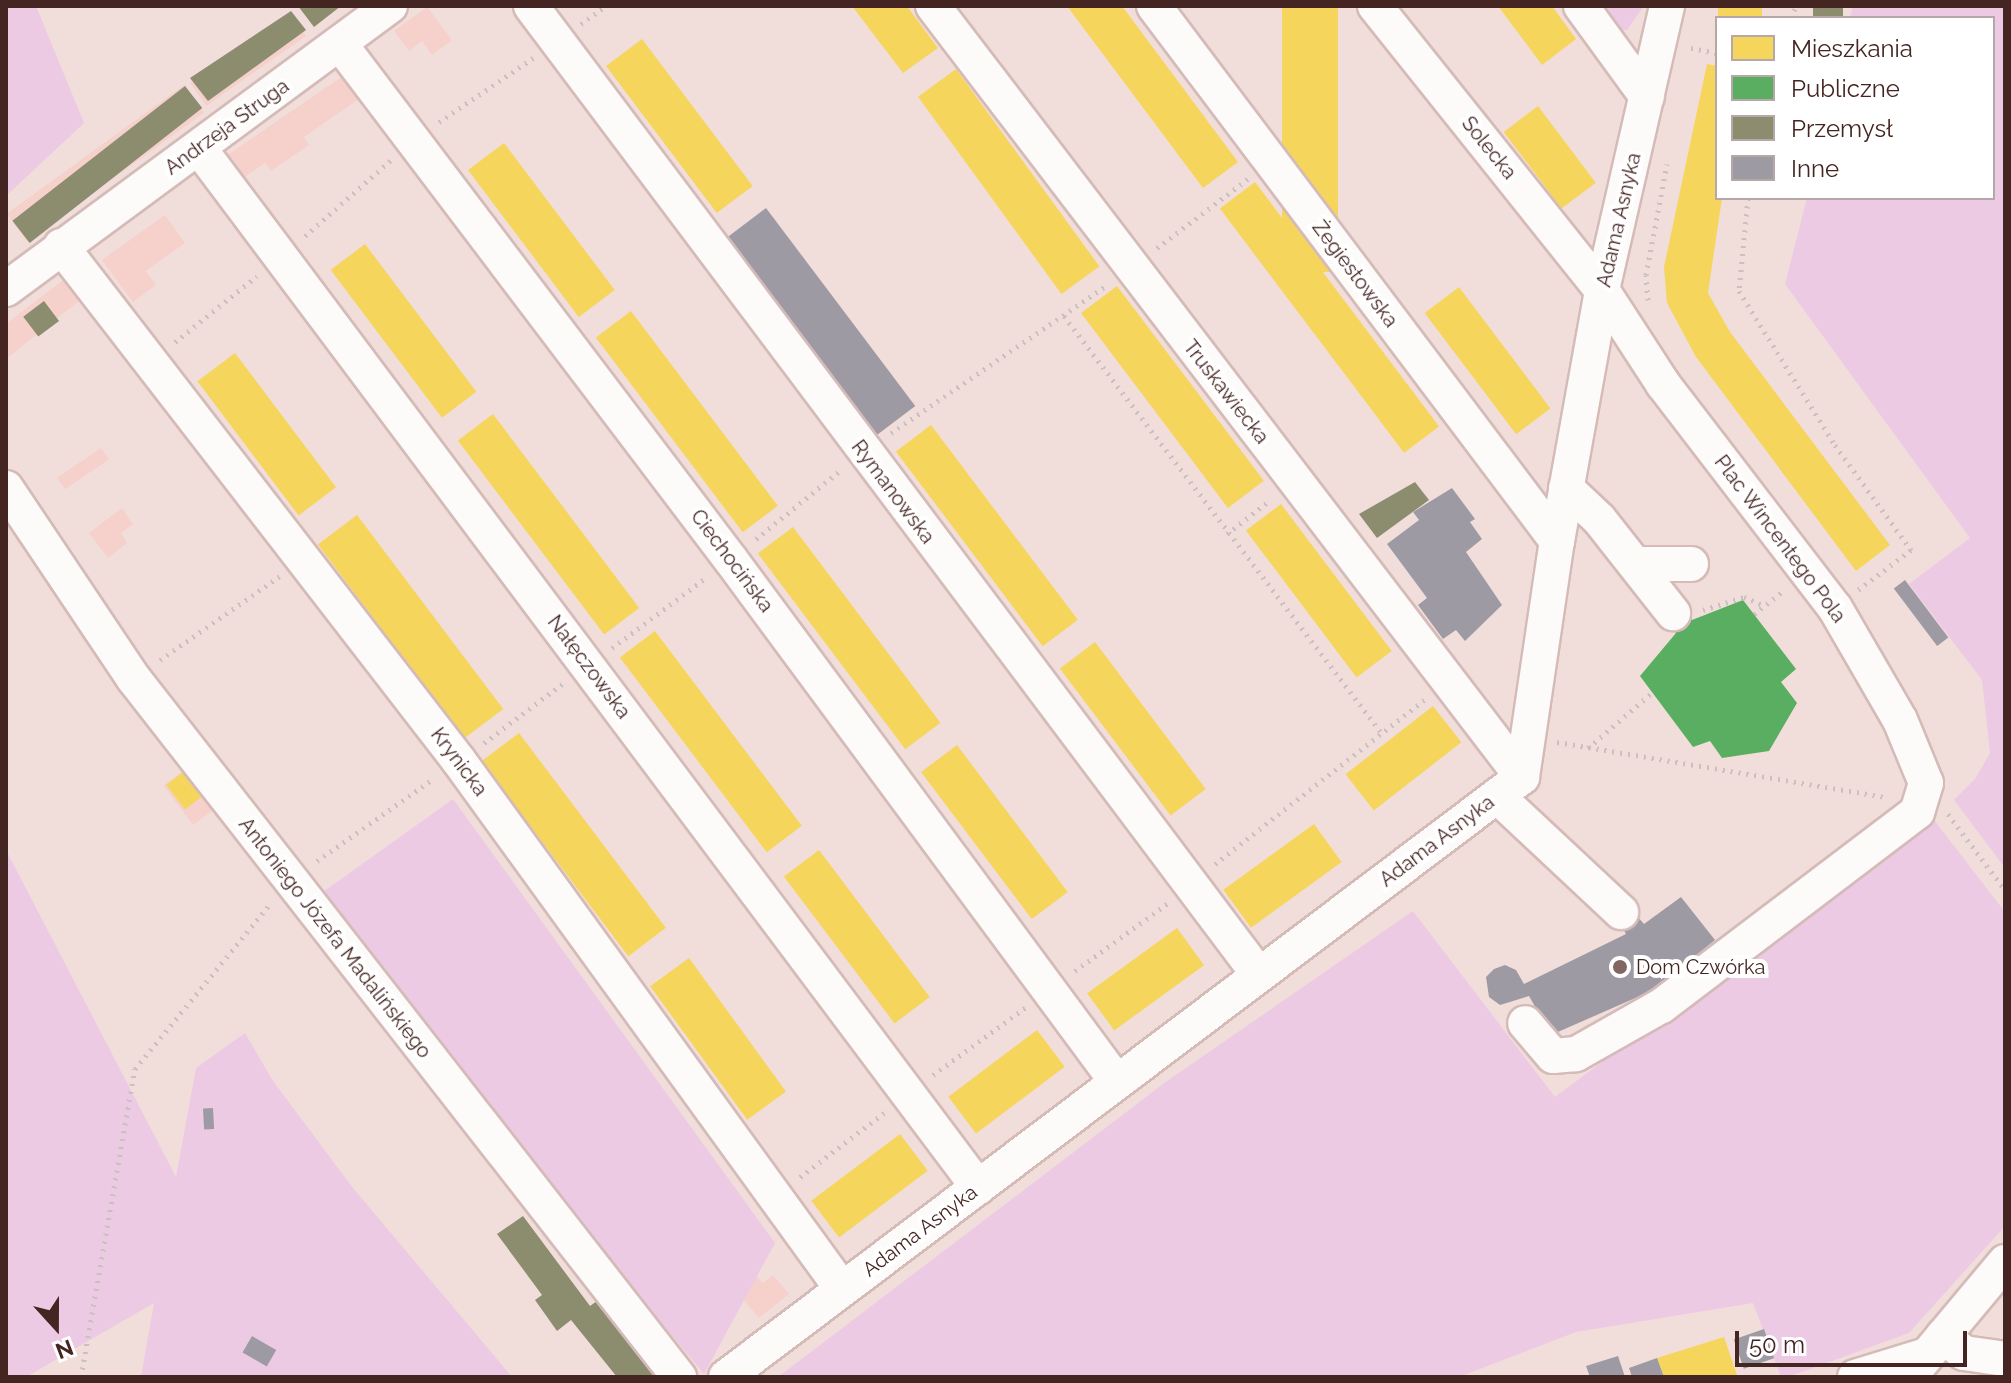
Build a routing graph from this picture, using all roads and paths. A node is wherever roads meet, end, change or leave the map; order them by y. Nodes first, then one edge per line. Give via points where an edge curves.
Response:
1 (390, 6) edge
2 (531, 6) edge
3 (606, 6) edge
4 (933, 6) edge
5 (1154, 6) edge
6 (1375, 6) edge
7 (1581, 6) edge
8 (1667, 6) edge
9 (1692, 34) dead end
10 (557, 41) junction
11 (340, 44) junction
12 (1686, 63) dead end
13 (1647, 97) junction
14 (413, 140) junction
15 (199, 148) junction
16 (1669, 154) dead end
17 (1271, 162) junction
18 (1748, 200) edge
19 (61, 246) junction
20 (281, 257) junction
21 (1130, 268) junction
22 (6, 289) edge
23 (1602, 290) junction
24 (1649, 310) dead end
25 (1064, 316) junction
26 (151, 361) junction
27 (863, 453) junction
28 (1294, 481) junction
29 (6, 488) edge
30 (1566, 488) junction
31 (795, 507) dead end
32 (1227, 534) junction
33 (1557, 541) junction
34 (303, 560) junction
35 (1635, 564) junction
36 (1691, 564) dead end
37 (687, 592) dead end
38 (1778, 595) dead end
39 (1765, 606) junction
40 (1835, 608) junction
41 (1680, 614) joint
42 (1754, 614) dead end
43 (657, 615) dead end
44 (134, 679) junction
45 (1447, 683) junction
46 (1652, 693) dead end
47 (550, 694) dead end
48 (1380, 731) junction
49 (1530, 738) junction
50 (1588, 748) junction
51 (459, 761) junction
52 (1509, 786) junction
53 (1886, 797) dead end
54 (1933, 804) junction
55 (291, 879) junction
56 (1190, 884) junction
57 (2005, 890) edge
58 (1621, 912) dead end
59 (1259, 975) junction
60 (1049, 990) junction
61 (1525, 1023) dead end
62 (1117, 1082) junction
63 (908, 1093) junction
64 (978, 1187) junction
65 (775, 1196) junction
66 (2005, 1262) edge
67 (842, 1289) junction
68 (2005, 1359) edge
69 (1939, 1360) edge
70 (81, 1377) edge
71 (679, 1377) edge
72 (726, 1377) edge
73 (1855, 1377) edge

1 - 11 street, Andrzeja Struga
2 - 10 street, Rymanowska
3 - 10 path
4 - 21 street, Truskawiecka
5 - 17 street, Żegiestowska
6 - 23 street, Solecka
7 - 13 street
8 - 13 street, Adama Asnyka
9 - 12 path
10 - 14 path
10 - 27 street, Rymanowska
11 - 14 street, Ciechocińska
11 - 15 street, Andrzeja Struga
13 - 23 street, Adama Asnyka
14 - 20 path
14 - 60 street, Ciechocińska
15 - 19 street, Andrzeja Struga
15 - 20 street, Nałęczowska
16 - 24 path via 1646,275
17 - 21 path
17 - 33 street, Żegiestowska
18 - 40 path via 1739,291 1835,445 1911,550
19 - 22 street
19 - 26 street, Krynicka
20 - 26 path
20 - 63 street, Nałęczowska
21 - 25 path
21 - 28 street, Truskawiecka
23 - 30 street, Adama Asnyka
23 - 40 street, Plac Wincentego Pola via 1663,384
25 - 27 path
25 - 32 path
26 - 34 street, Krynicka
27 - 31 path
27 - 56 street, Rymanowska
28 - 32 path
28 - 45 street, Truskawiecka
29 - 44 street, Antoniego Józefa Madalińskiego
30 - 33 street, Adama Asnyka
30 - 35 street
32 - 48 path
33 - 49 street, Adama Asnyka
34 - 44 path
34 - 51 street, Krynicka
35 - 36 street
35 - 41 street
37 - 43 path
38 - 39 path
39 - 41 path via 1744,597
39 - 42 path
40 - 54 street, Plac Wincentego Pola via 1900,720
44 - 55 street, Antoniego Józefa Madalińskiego
45 - 48 path
45 - 52 street, Truskawiecka
46 - 50 path
47 - 51 path
48 - 56 path
49 - 50 path
49 - 52 street, Adama Asnyka
50 - 53 path
51 - 55 path
51 - 65 street, Krynicka
52 - 58 street, Truskawiecka
52 - 59 street, Adama Asnyka
54 - 57 path
54 - 61 street via 1691,986 1576,1054 1553,1056
55 - 70 path via 135,1069
55 - 71 street, Antoniego Józefa Madalińskiego
56 - 59 street, Rymanowska
56 - 60 path
59 - 62 street, Adama Asnyka
60 - 62 street, Ciechocińska
60 - 63 path
62 - 64 street, Adama Asnyka
63 - 64 street, Nałęczowska
63 - 65 path
64 - 67 street, Adama Asnyka
65 - 67 street, Krynicka
66 - 69 street
67 - 72 street, Adama Asnyka
68 - 69 street
69 - 73 street

